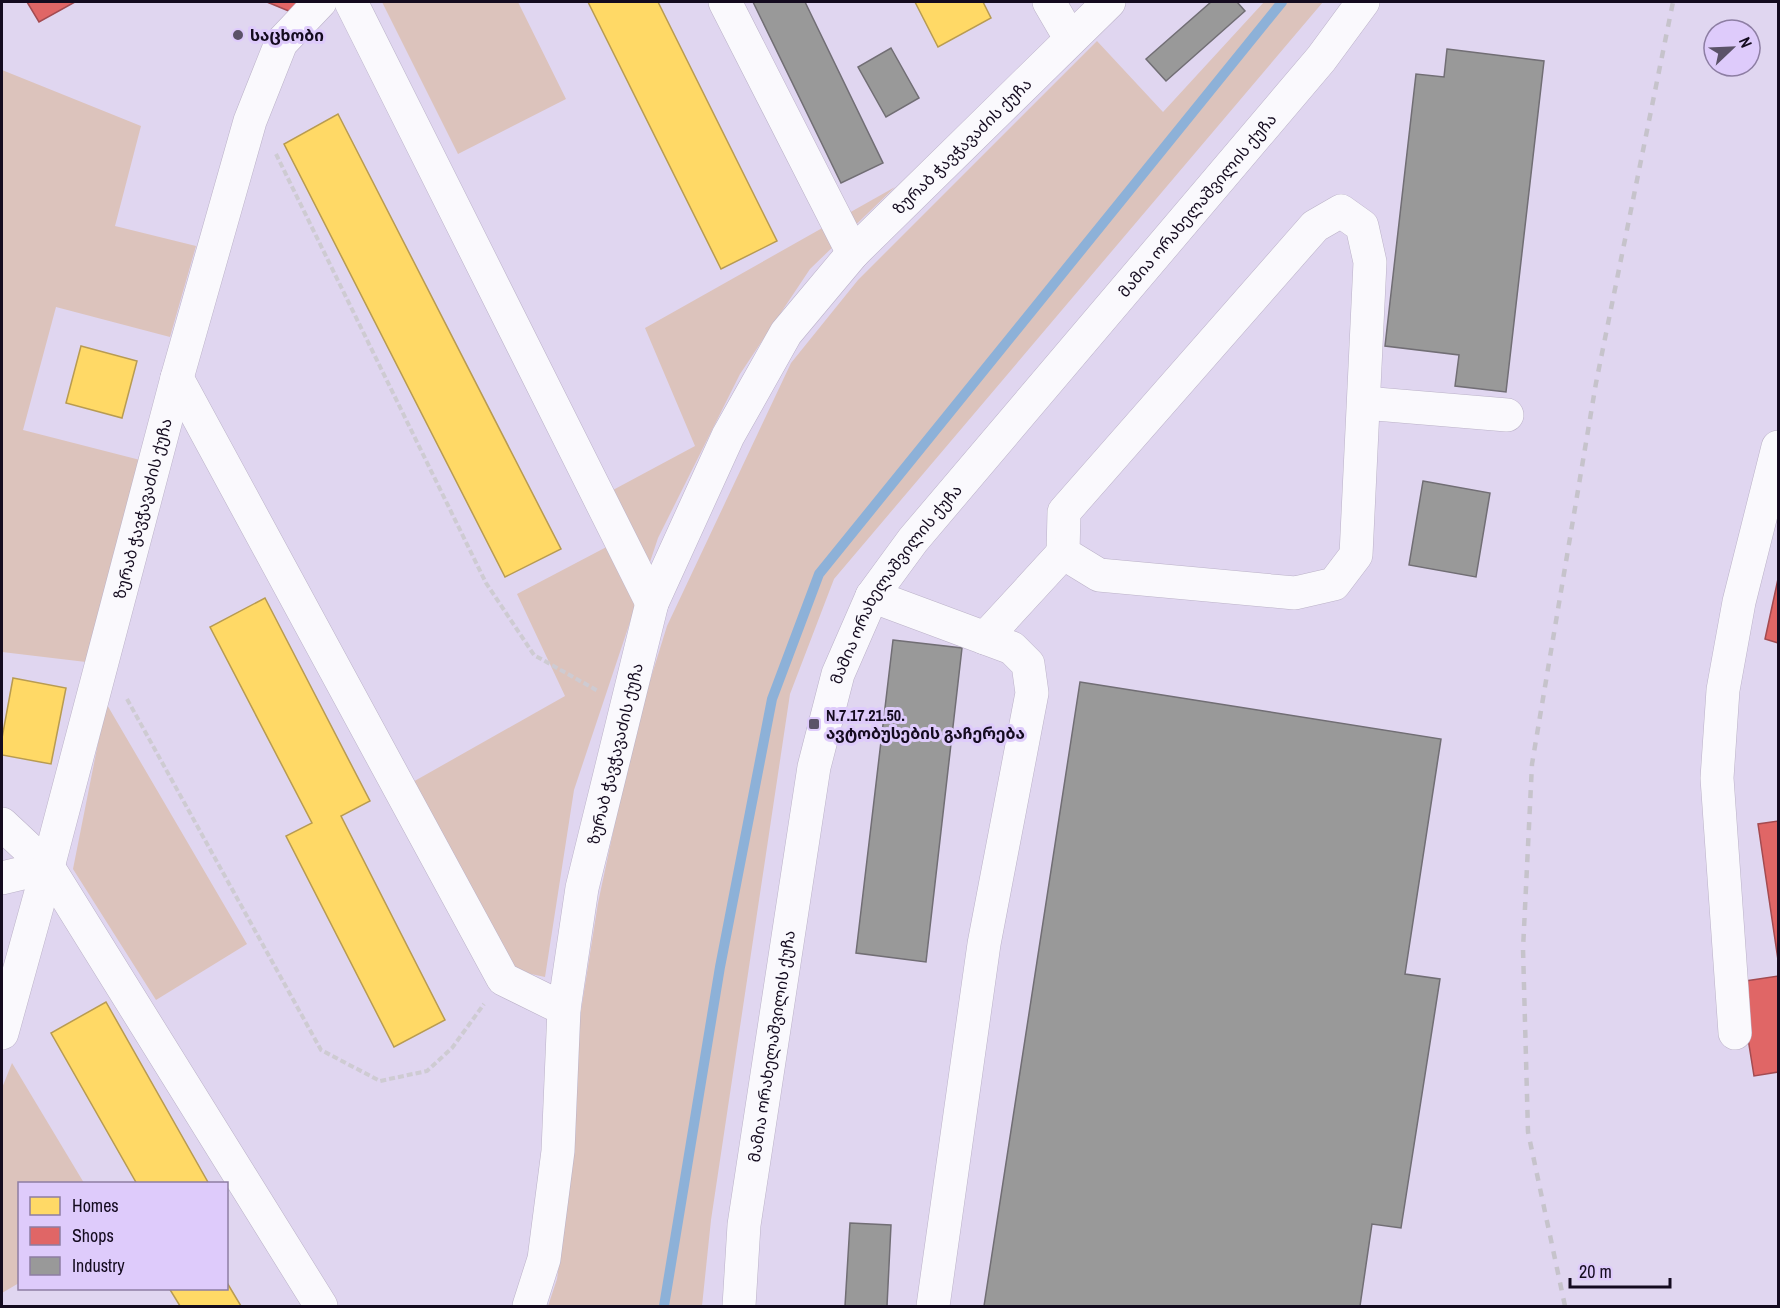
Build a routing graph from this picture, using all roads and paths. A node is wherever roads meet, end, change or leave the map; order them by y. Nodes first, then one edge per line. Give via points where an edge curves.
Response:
1 (320, 2) edge
2 (351, 2) edge
3 (725, 2) edge
4 (1049, 2) edge
5 (1109, 2) edge
6 (1363, 2) edge
7 (1070, 38) junction
8 (255, 111) junction
9 (853, 253) junction
10 (177, 378) junction
11 (1364, 403) junction
12 (1507, 415) dead end
13 (1779, 447) edge
14 (1063, 552) junction
15 (872, 596) junction
16 (652, 603) junction
17 (984, 638) junction
18 (104, 656) junction
19 (627, 708) junction
20 (2, 824) edge
21 (48, 867) junction
22 (2, 878) edge
23 (503, 979) junction
24 (564, 1009) junction
25 (2, 1033) edge
26 (1735, 1033) dead end
27 (321, 1306) edge
28 (529, 1306) edge
29 (739, 1306) edge
30 (933, 1306) edge

1 - 8 street, ზურაბ ჭავჭავაძის ქუჩა via 281,44
2 - 16 street
3 - 9 street
4 - 7 street
5 - 7 street, ზურაბ ჭავჭავაძის ქუჩა
6 - 15 street, მამია ორახელაშვილის ქუჩა via 1322,59 913,540
7 - 9 street, ზურაბ ჭავჭავაძის ქუჩა
8 - 10 street, ზურაბ ჭავჭავაძის ქუჩა
8 - 19 path via 486,583 534,655
9 - 16 street, ზურაბ ჭავჭავაძის ქუჩა via 786,333 728,436
10 - 18 street, ზურაბ ჭავჭავაძის ქუჩა
10 - 23 street
11 - 12 street
11 - 14 street via 1356,555 1334,584 1295,593 1099,575
11 - 14 street via 1370,262 1362,226 1341,211 1315,226 1064,512
13 - 26 street via 1739,602 1723,690 1717,778
14 - 17 street
15 - 17 street
15 - 29 street, მამია ორახელაშვილის ქუჩა via 838,674 814,767 744,1225
16 - 19 street, ზურაბ ჭავჭავაძის ქუჩა
17 - 30 street via 1012,648 1028,664 1032,693 984,944
18 - 21 street, ზურაბ ჭავჭავაძის ქუჩა
18 - 23 path via 321,1050 380,1082 427,1071 452,1048
19 - 24 street, ზურაბ ჭავჭავაძის ქუჩა via 582,888
20 - 21 street
21 - 22 street
21 - 25 street, ზურაბ ჭავჭავაძის ქუჩა
21 - 27 street
23 - 24 street
24 - 28 street, ზურაბ ჭავჭავაძის ქუჩა via 558,1151 544,1259

